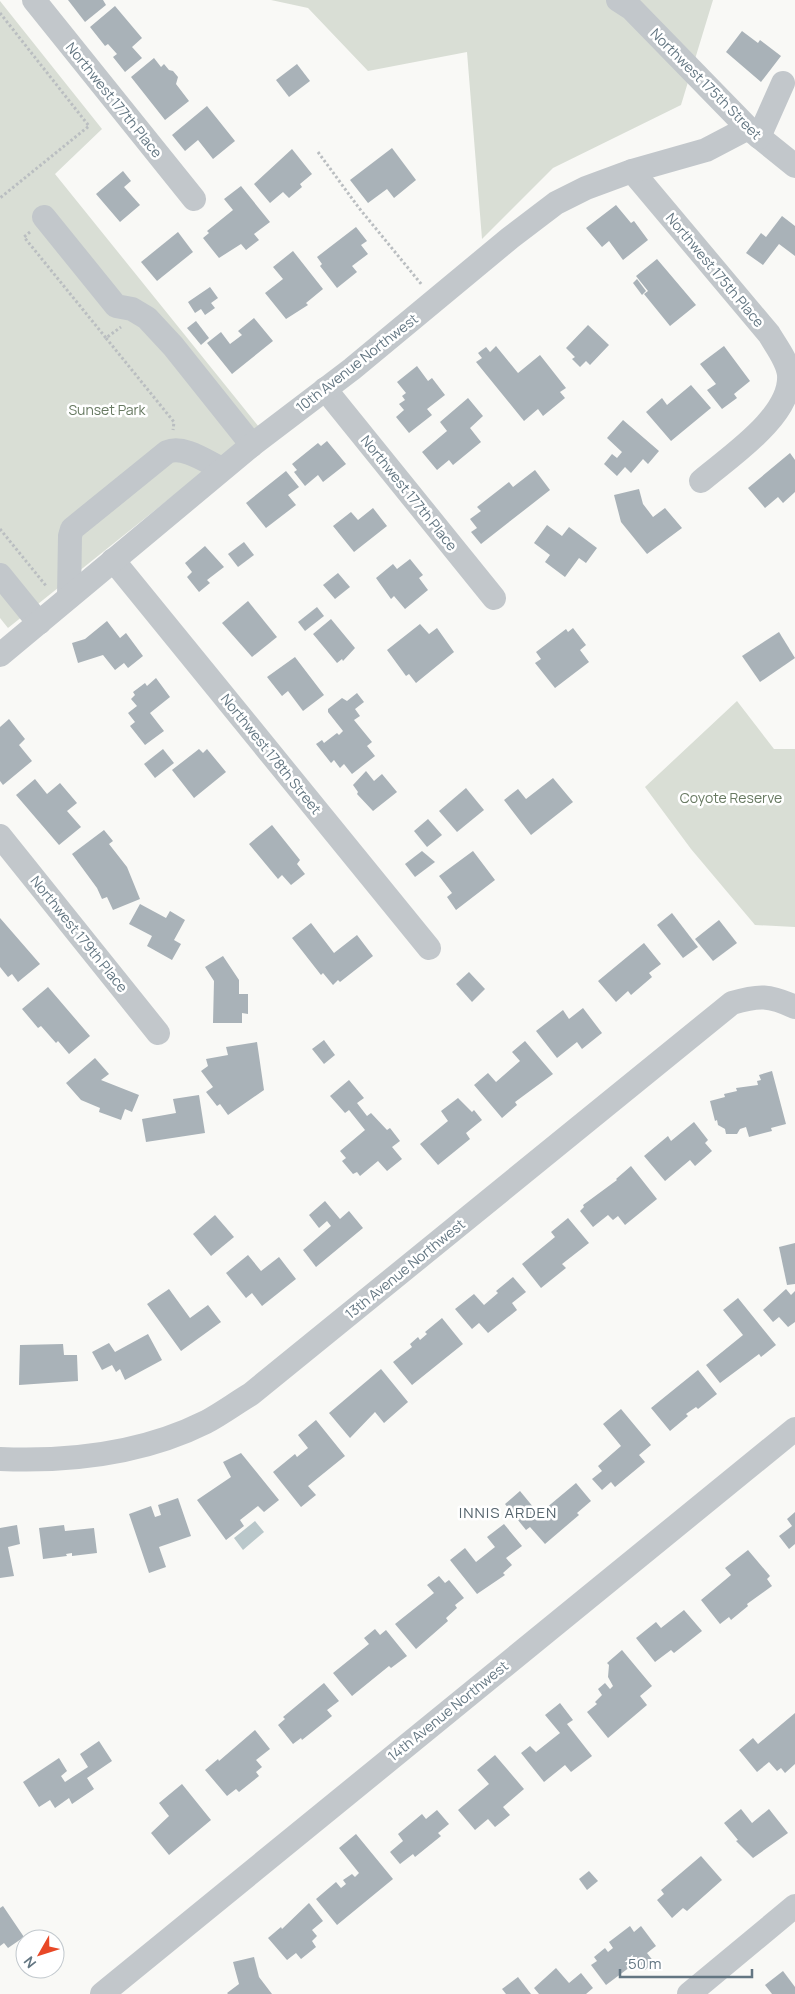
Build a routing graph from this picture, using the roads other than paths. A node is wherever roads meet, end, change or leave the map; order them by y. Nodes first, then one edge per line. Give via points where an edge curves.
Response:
1 (34, 0) edge
2 (618, 0) edge
3 (783, 82) dead end
4 (753, 133) junction
5 (795, 166) edge
6 (632, 171) junction
7 (194, 200) dead end
8 (45, 218) road end
9 (325, 389) junction
10 (252, 444) junction
11 (222, 469) junction
12 (701, 481) dead end
13 (113, 560) junction
14 (0, 575) edge
15 (62, 589) junction
16 (494, 598) dead end
17 (39, 623) junction
18 (0, 656) edge
19 (0, 836) edge
20 (429, 948) dead end
21 (795, 1008) edge
22 (158, 1033) dead end
23 (795, 1429) edge
24 (0, 1459) edge
25 (795, 1906) edge
26 (102, 1994) edge
27 (689, 1994) edge

1 - 7 street, Northwest 177th Place
2 - 4 street, Northwest 175th Street via 632,10
3 - 4 street
4 - 5 street, Northwest 175th Street
4 - 6 street, 10th Avenue Northwest
6 - 9 street, 10th Avenue Northwest via 556,203
6 - 12 street, Northwest 175th Place via 769,334 789,374 787,393 779,408 759,431
8 - 10 street via 116,306 132,309 147,318 173,346
9 - 10 street, 10th Avenue Northwest
9 - 16 street, Northwest 177th Place
10 - 11 street, 10th Avenue Northwest
11 - 13 street, 10th Avenue Northwest
11 - 15 street via 181,450 167,452 72,529
13 - 15 street, 10th Avenue Northwest
13 - 20 street, Northwest 178th Street
14 - 17 street
15 - 17 street, 10th Avenue Northwest
17 - 18 street, 10th Avenue Northwest
19 - 22 street, Northwest 179th Place
21 - 24 street, 13th Avenue Northwest via 773,997 753,997 732,1003 251,1394 207,1422 160,1442 117,1453
23 - 26 street, 14th Avenue Northwest
25 - 27 street

